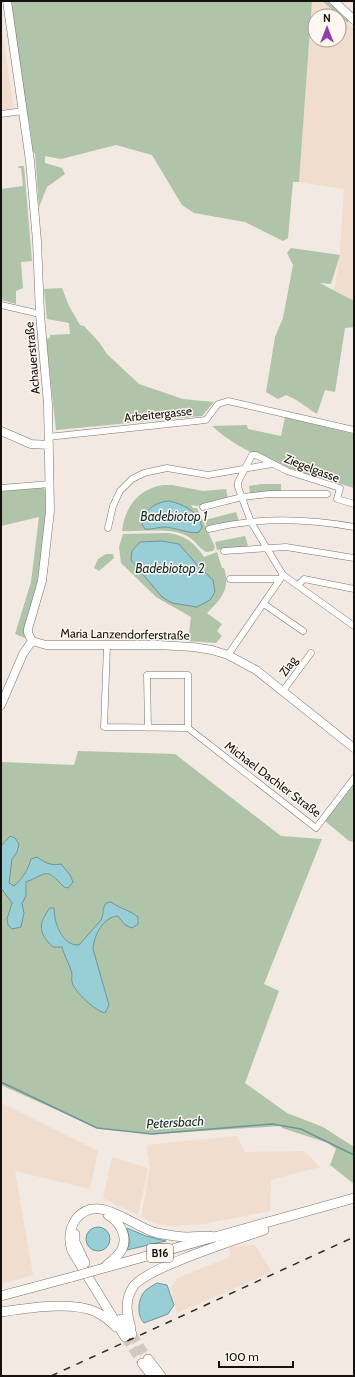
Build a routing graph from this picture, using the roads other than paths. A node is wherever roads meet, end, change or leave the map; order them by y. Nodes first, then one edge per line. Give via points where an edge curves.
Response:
1 (7, 1) edge
2 (334, 1) edge
3 (354, 20) edge
4 (23, 111) junction
5 (1, 114) edge
6 (1, 305) edge
7 (40, 314) junction
8 (354, 430) edge
9 (1, 431) edge
10 (48, 440) junction
11 (272, 464) junction
12 (246, 467) junction
13 (50, 484) junction
14 (1, 488) edge
15 (327, 494) dead end
16 (242, 498) junction
17 (354, 504) edge
18 (203, 507) dead end
19 (251, 522) junction
20 (354, 527) edge
21 (108, 528) dead end
22 (209, 529) dead end
23 (266, 547) junction
24 (224, 551) dead end
25 (354, 558) edge
26 (281, 577) junction
27 (230, 579) dead end
28 (298, 585) junction
29 (354, 589) edge
30 (264, 604) junction
31 (354, 626) edge
32 (303, 631) dead end
33 (32, 641) junction
34 (107, 646) junction
35 (311, 653) dead end
36 (228, 655) junction
37 (284, 691) junction
38 (1, 705) edge
39 (148, 728) junction
40 (188, 728) junction
41 (354, 748) edge
42 (354, 778) edge
43 (354, 1198) edge
44 (287, 1218) junction
45 (216, 1237) junction
46 (104, 1268) junction
47 (1, 1296) edge
48 (1, 1312) edge
49 (129, 1335) junction
50 (152, 1376) edge
51 (161, 1376) edge

1 - 4 street, Achauerstraße
2 - 3 street
4 - 5 street
4 - 7 street, Achauerstraße via 37,242
6 - 7 street
7 - 10 street, Achauerstraße via 48,404
8 - 10 street, Arbeitergasse via 228,401 218,404 206,420
9 - 10 street via 25,442 31,439
10 - 13 street, Achauerstraße
11 - 12 street
11 - 12 street, Ziegelgasse via 252,455
11 - 17 street, Ziegelgasse via 340,488 337,498
12 - 16 street via 238,482
12 - 21 street via 208,475 167,468 144,473 120,491 110,514
13 - 14 street
13 - 33 street, Achauerstraße via 45,562 39,594 28,629
15 - 16 street via 283,494
16 - 18 street
16 - 19 street
19 - 20 street via 316,520
19 - 22 street
19 - 23 street
23 - 24 street
23 - 25 street via 310,550
23 - 26 street
26 - 27 street
26 - 28 street
26 - 30 street
28 - 29 street via 304,579
28 - 31 street
30 - 32 street
30 - 36 street
33 - 34 street, Maria Lanzendorferstraße via 41,644
33 - 38 street via 23,654
34 - 36 street, Maria Lanzendorferstraße via 193,647
34 - 39 street via 104,727
35 - 37 street, Ziag
36 - 37 street, Maria Lanzendorferstraße via 242,661
37 - 41 street, Maria Lanzendorferstraße
39 - 40 street
39 - 40 street via 148,675 188,675
40 - 42 street, Michael Dachler Straße via 316,828
43 - 44 main road, B16
44 - 45 main road, B16
44 - 49 main road via 279,1225 190,1257 140,1279 130,1292 126,1304
45 - 46 main road, B16
45 - 49 main road via 156,1233 109,1210 89,1210 78,1216 69,1236 72,1251
46 - 47 main road, B16, bridge
46 - 49 main road via 119,1252 124,1236 116,1220 106,1214 97,1214 82,1221 76,1229 75,1242
48 - 49 main road via 59,1306 87,1309 105,1317
50 - 51 main road via 145,1361

